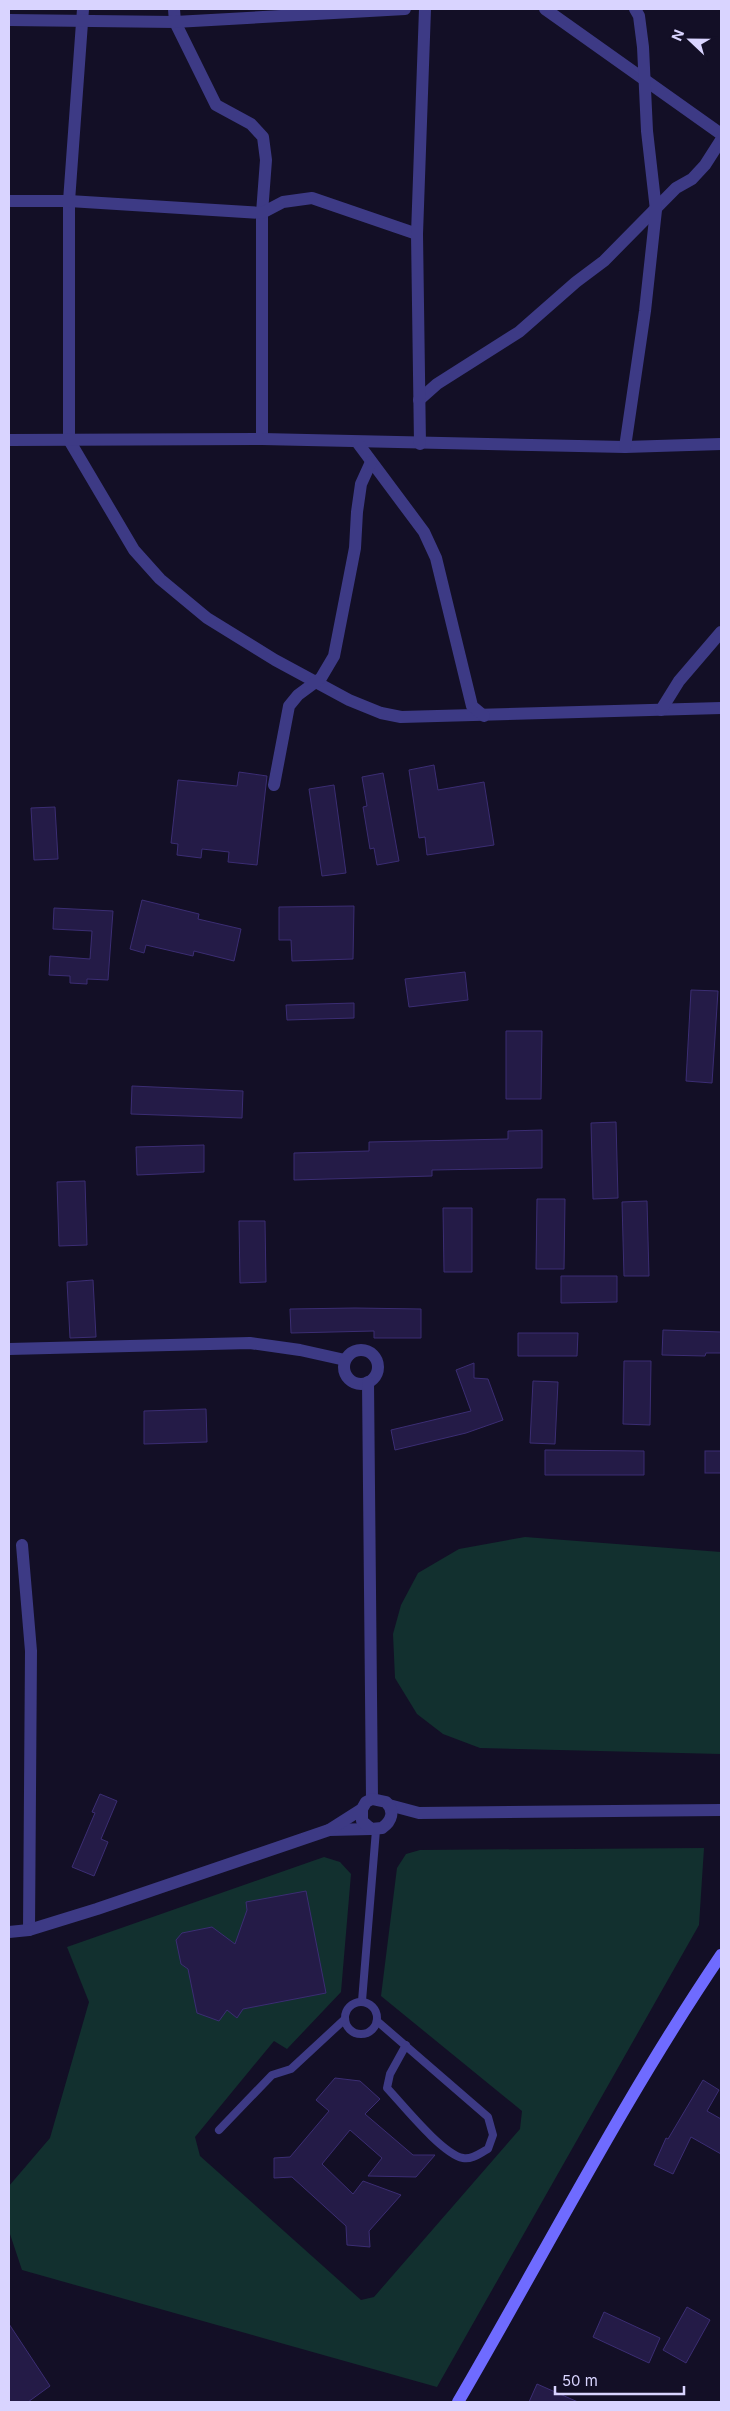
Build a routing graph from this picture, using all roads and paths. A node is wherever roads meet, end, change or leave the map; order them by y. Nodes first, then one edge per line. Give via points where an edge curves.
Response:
1 (405, 9) edge
2 (425, 9) edge
3 (545, 9) edge
4 (635, 9) edge
5 (82, 15) edge
6 (174, 15) edge
7 (11, 18) edge
8 (645, 79) junction
9 (721, 134) edge
10 (721, 140) edge
11 (9, 201) edge
12 (69, 201) junction
13 (656, 210) junction
14 (262, 213) junction
15 (417, 234) junction
16 (419, 400) junction
17 (9, 440) edge
18 (69, 440) junction
19 (262, 440) junction
20 (357, 442) junction
21 (420, 444) junction
22 (721, 444) edge
23 (625, 447) junction
24 (371, 462) junction
25 (721, 632) edge
26 (314, 682) junction
27 (721, 708) edge
28 (661, 710) junction
29 (484, 716) junction
30 (274, 785) dead end
31 (9, 1349) edge
32 (345, 1360) junction
33 (368, 1382) junction
34 (22, 1545) dead end
35 (372, 1799) junction
36 (389, 1806) junction
37 (362, 1809) junction
38 (721, 1810) edge
39 (419, 1813) junction
40 (378, 1828) junction
41 (329, 1830) junction
42 (28, 1930) junction
43 (9, 1932) edge
44 (721, 1955) edge
45 (362, 2001) junction
46 (346, 2019) junction
47 (377, 2021) junction
48 (406, 2045) junction
49 (219, 2130) dead end
50 (458, 2402) edge

1 - 6 street
2 - 15 street
3 - 8 street
4 - 8 street via 639,16
5 - 6 street
5 - 7 street
5 - 12 street
6 - 14 street via 216,105 251,124 263,137 266,160
8 - 9 street
8 - 13 street
10 - 13 street via 692,179 676,188
11 - 12 street
12 - 14 street
12 - 18 street
13 - 16 street via 604,261 520,332 437,384
13 - 23 street
14 - 15 street via 284,202 312,198
14 - 19 street
15 - 16 street
16 - 21 street
17 - 18 street
18 - 19 street
18 - 26 street via 134,550 160,579 207,618
19 - 20 street
20 - 21 street
20 - 24 street
21 - 23 street
22 - 23 street
24 - 26 street via 361,484 355,548 334,656 321,678
24 - 29 street via 424,532 436,558 468,693 472,706
25 - 28 street via 679,681
26 - 29 street via 381,714 402,717
26 - 30 street via 289,706
27 - 28 street
28 - 29 street
31 - 32 street via 250,1343
32 - 33 street via 346,1376 352,1382
32 - 33 street via 356,1351 370,1352 378,1364 377,1372
33 - 35 street
34 - 42 street via 31,1651
35 - 36 street via 382,1800
35 - 37 street
36 - 39 street
36 - 40 street via 391,1818
37 - 40 street via 362,1821
37 - 41 street
38 - 39 street
39 - 40 street
40 - 41 street
40 - 45 lane
41 - 42 street
42 - 43 street
44 - 50 street via 640,2085
45 - 46 lane via 350,2007
45 - 47 lane via 374,2007
46 - 47 lane via 353,2032 361,2034 368,2033
46 - 49 lane via 291,2069 272,2075
47 - 48 lane
48 - 48 lane via 488,2117 493,2135 488,2149 473,2158 464,2159 448,2152 387,2088 390,2074

